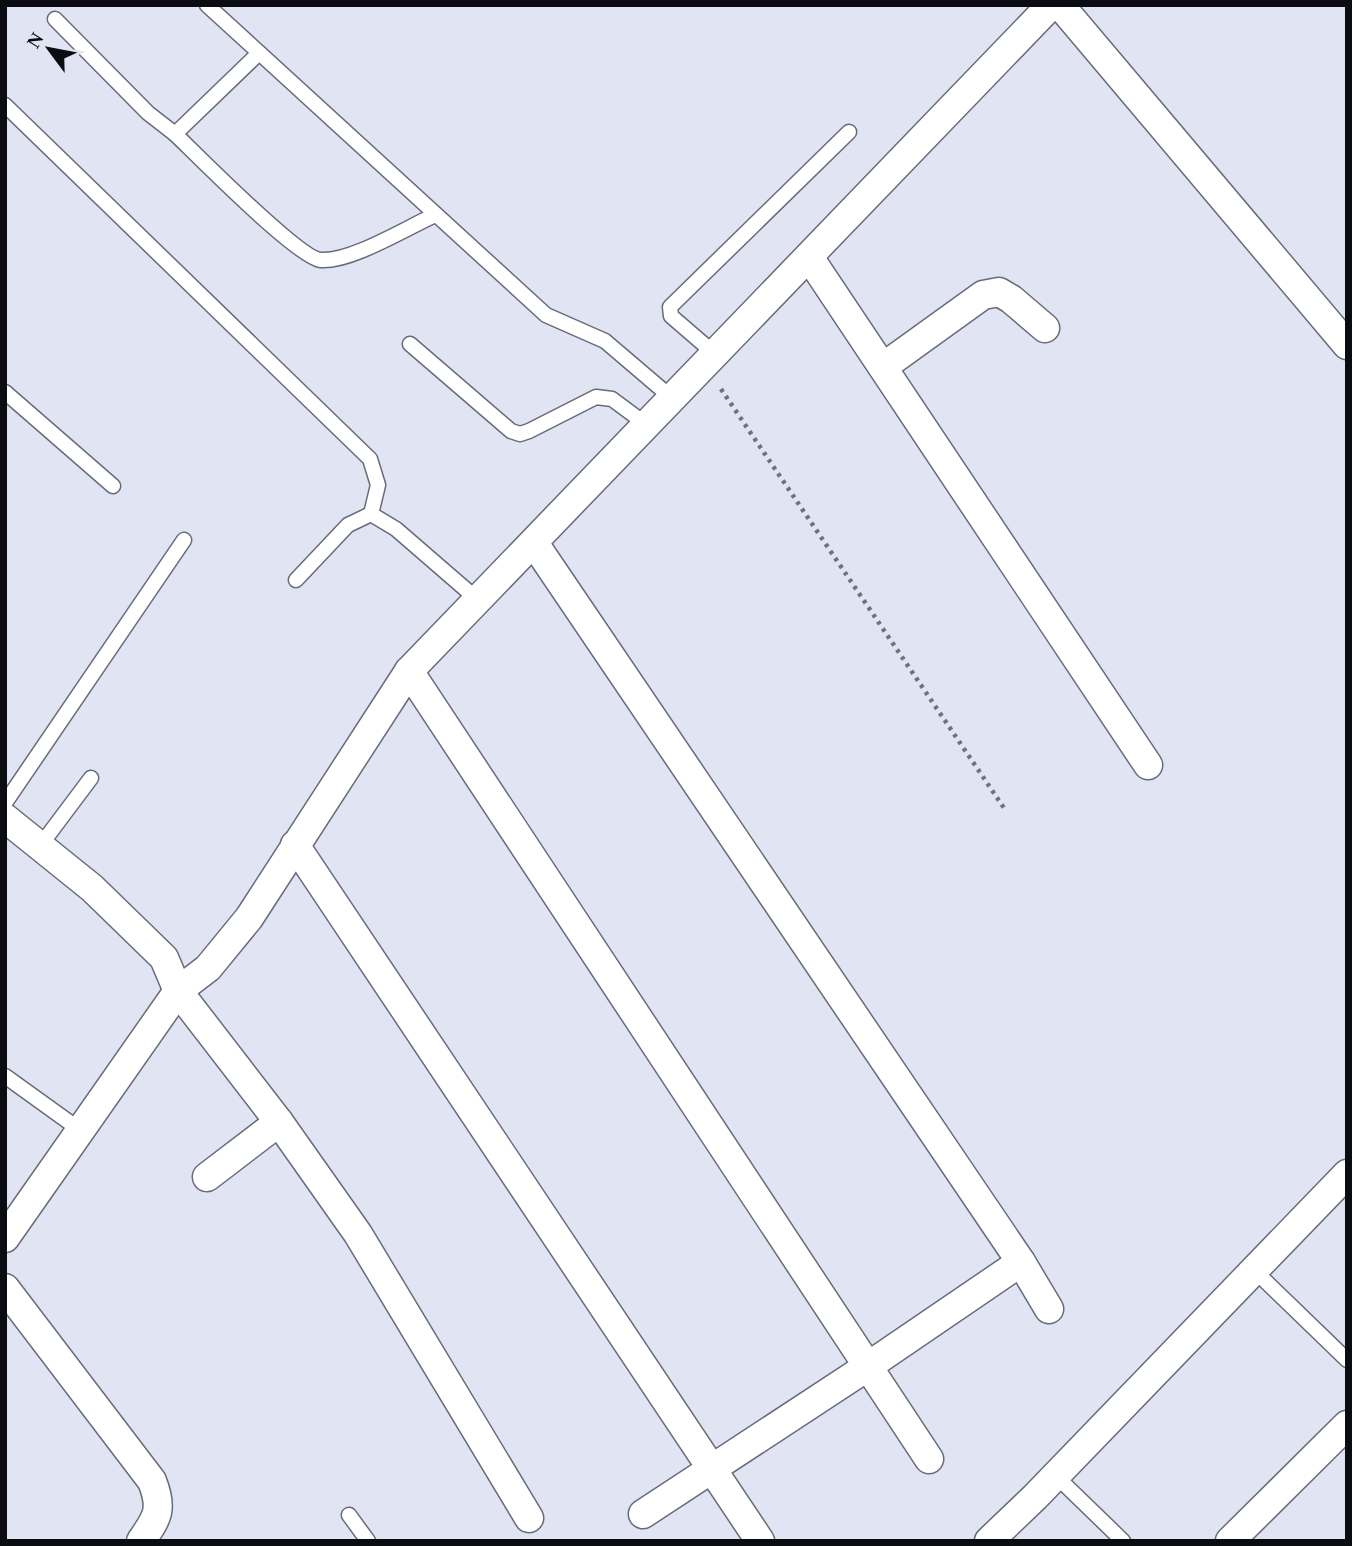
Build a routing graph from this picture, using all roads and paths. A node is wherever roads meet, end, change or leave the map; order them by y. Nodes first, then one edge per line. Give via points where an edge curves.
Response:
1 (207, 5) edge
2 (1051, 5) edge
3 (1060, 5) edge
4 (55, 19) dead end
5 (259, 53) junction
6 (5, 105) edge
7 (849, 132) dead end
8 (174, 134) junction
9 (435, 215) junction
10 (809, 257) junction
11 (1045, 328) dead end
12 (410, 344) dead end
13 (1347, 345) edge
14 (710, 359) junction
15 (883, 368) junction
16 (5, 392) edge
17 (673, 399) junction
18 (647, 425) junction
19 (113, 486) dead end
20 (371, 514) junction
21 (184, 540) dead end
22 (534, 543) junction
23 (296, 580) dead end
24 (478, 600) junction
25 (409, 671) junction
26 (1148, 765) dead end
27 (90, 778) dead end
28 (5, 803) edge
29 (1006, 811) dead end
30 (5, 818) edge
31 (295, 845) junction
32 (40, 846) junction
33 (178, 991) junction
34 (5, 1076) edge
35 (279, 1122) junction
36 (80, 1130) junction
37 (1347, 1174) edge
38 (207, 1177) dead end
39 (5, 1238) edge
40 (1021, 1262) junction
41 (1254, 1270) junction
42 (5, 1288) edge
43 (1049, 1310) dead end
44 (1347, 1360) edge
45 (867, 1367) junction
46 (1347, 1425) edge
47 (929, 1460) dead end
48 (714, 1468) junction
49 (1055, 1475) junction
50 (643, 1514) dead end
51 (349, 1515) dead end
52 (529, 1518) dead end
53 (141, 1541) edge
54 (368, 1541) edge
55 (760, 1541) edge
56 (989, 1541) edge
57 (1123, 1541) edge
58 (1230, 1541) edge

1 - 5 lane
2 - 10 street
3 - 13 street
4 - 8 lane
5 - 8 lane
5 - 9 lane
6 - 20 lane via 370,459 378,485
7 - 14 lane via 670,307 671,316
8 - 9 lane via 290,242 318,260 344,258
9 - 17 lane via 546,315 605,341
10 - 14 street
10 - 15 street
11 - 15 street via 999,292 983,295
12 - 18 lane via 511,431 529,431 596,397 612,399
14 - 17 street
14 - 29 path
15 - 26 street
16 - 19 lane
17 - 18 street
18 - 22 street
20 - 23 lane via 348,525
20 - 24 lane via 396,529
21 - 28 lane
22 - 24 street
22 - 40 street
24 - 25 street
25 - 31 street
25 - 45 street
27 - 32 lane
30 - 32 street
31 - 33 street via 249,918 208,968
31 - 48 street
32 - 33 street via 92,888 164,958
33 - 35 street
33 - 36 street
34 - 36 lane
35 - 38 street
35 - 52 street via 358,1234
36 - 39 street
37 - 41 street
40 - 43 street
40 - 45 street
41 - 44 lane
41 - 49 street
42 - 53 street via 152,1481 160,1501
45 - 47 street
45 - 48 street
46 - 58 street
48 - 50 street
48 - 55 street
49 - 56 street
49 - 57 lane
51 - 54 lane

